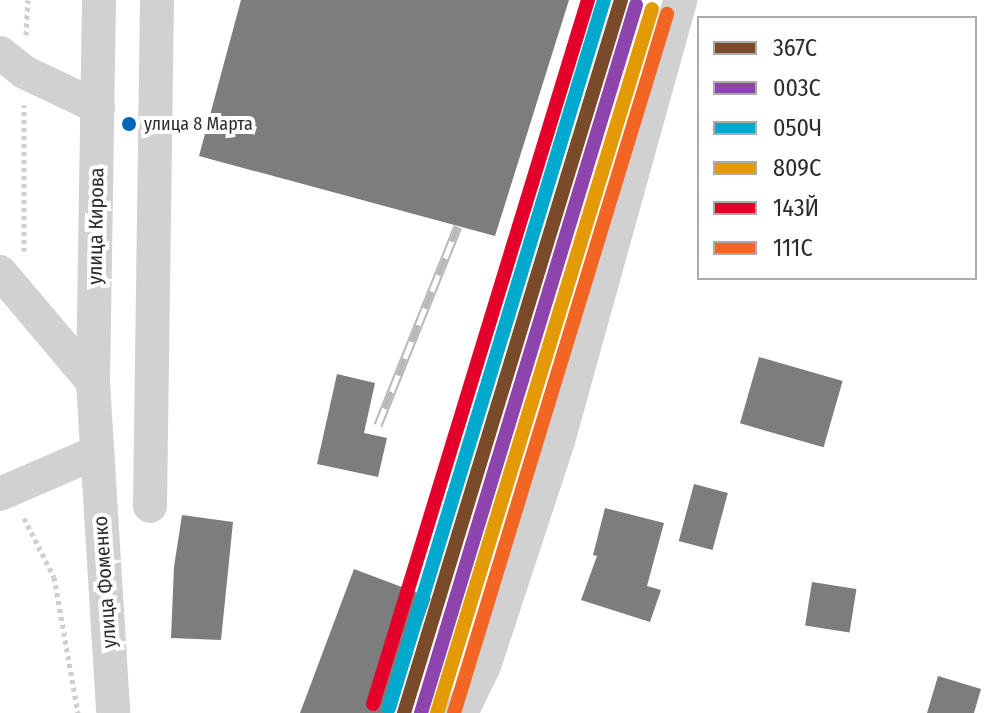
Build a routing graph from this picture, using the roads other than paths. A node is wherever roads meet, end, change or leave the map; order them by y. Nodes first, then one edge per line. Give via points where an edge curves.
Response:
1 (99, 0) edge
2 (157, 0) edge
3 (680, 0) edge
4 (12, 62) edge
5 (98, 107) junction
6 (8, 283) edge
7 (93, 382) junction
8 (97, 452) junction
9 (4, 492) edge
10 (150, 506) dead end
11 (113, 713) edge
12 (461, 713) edge

1 - 5 street, улица Кирова
2 - 10 street
3 - 12 street via 558,441 484,666
4 - 5 street
5 - 7 street, улица Кирова
6 - 7 street
7 - 8 street, улица Кирова
8 - 9 street
8 - 11 street, улица Фоменко

